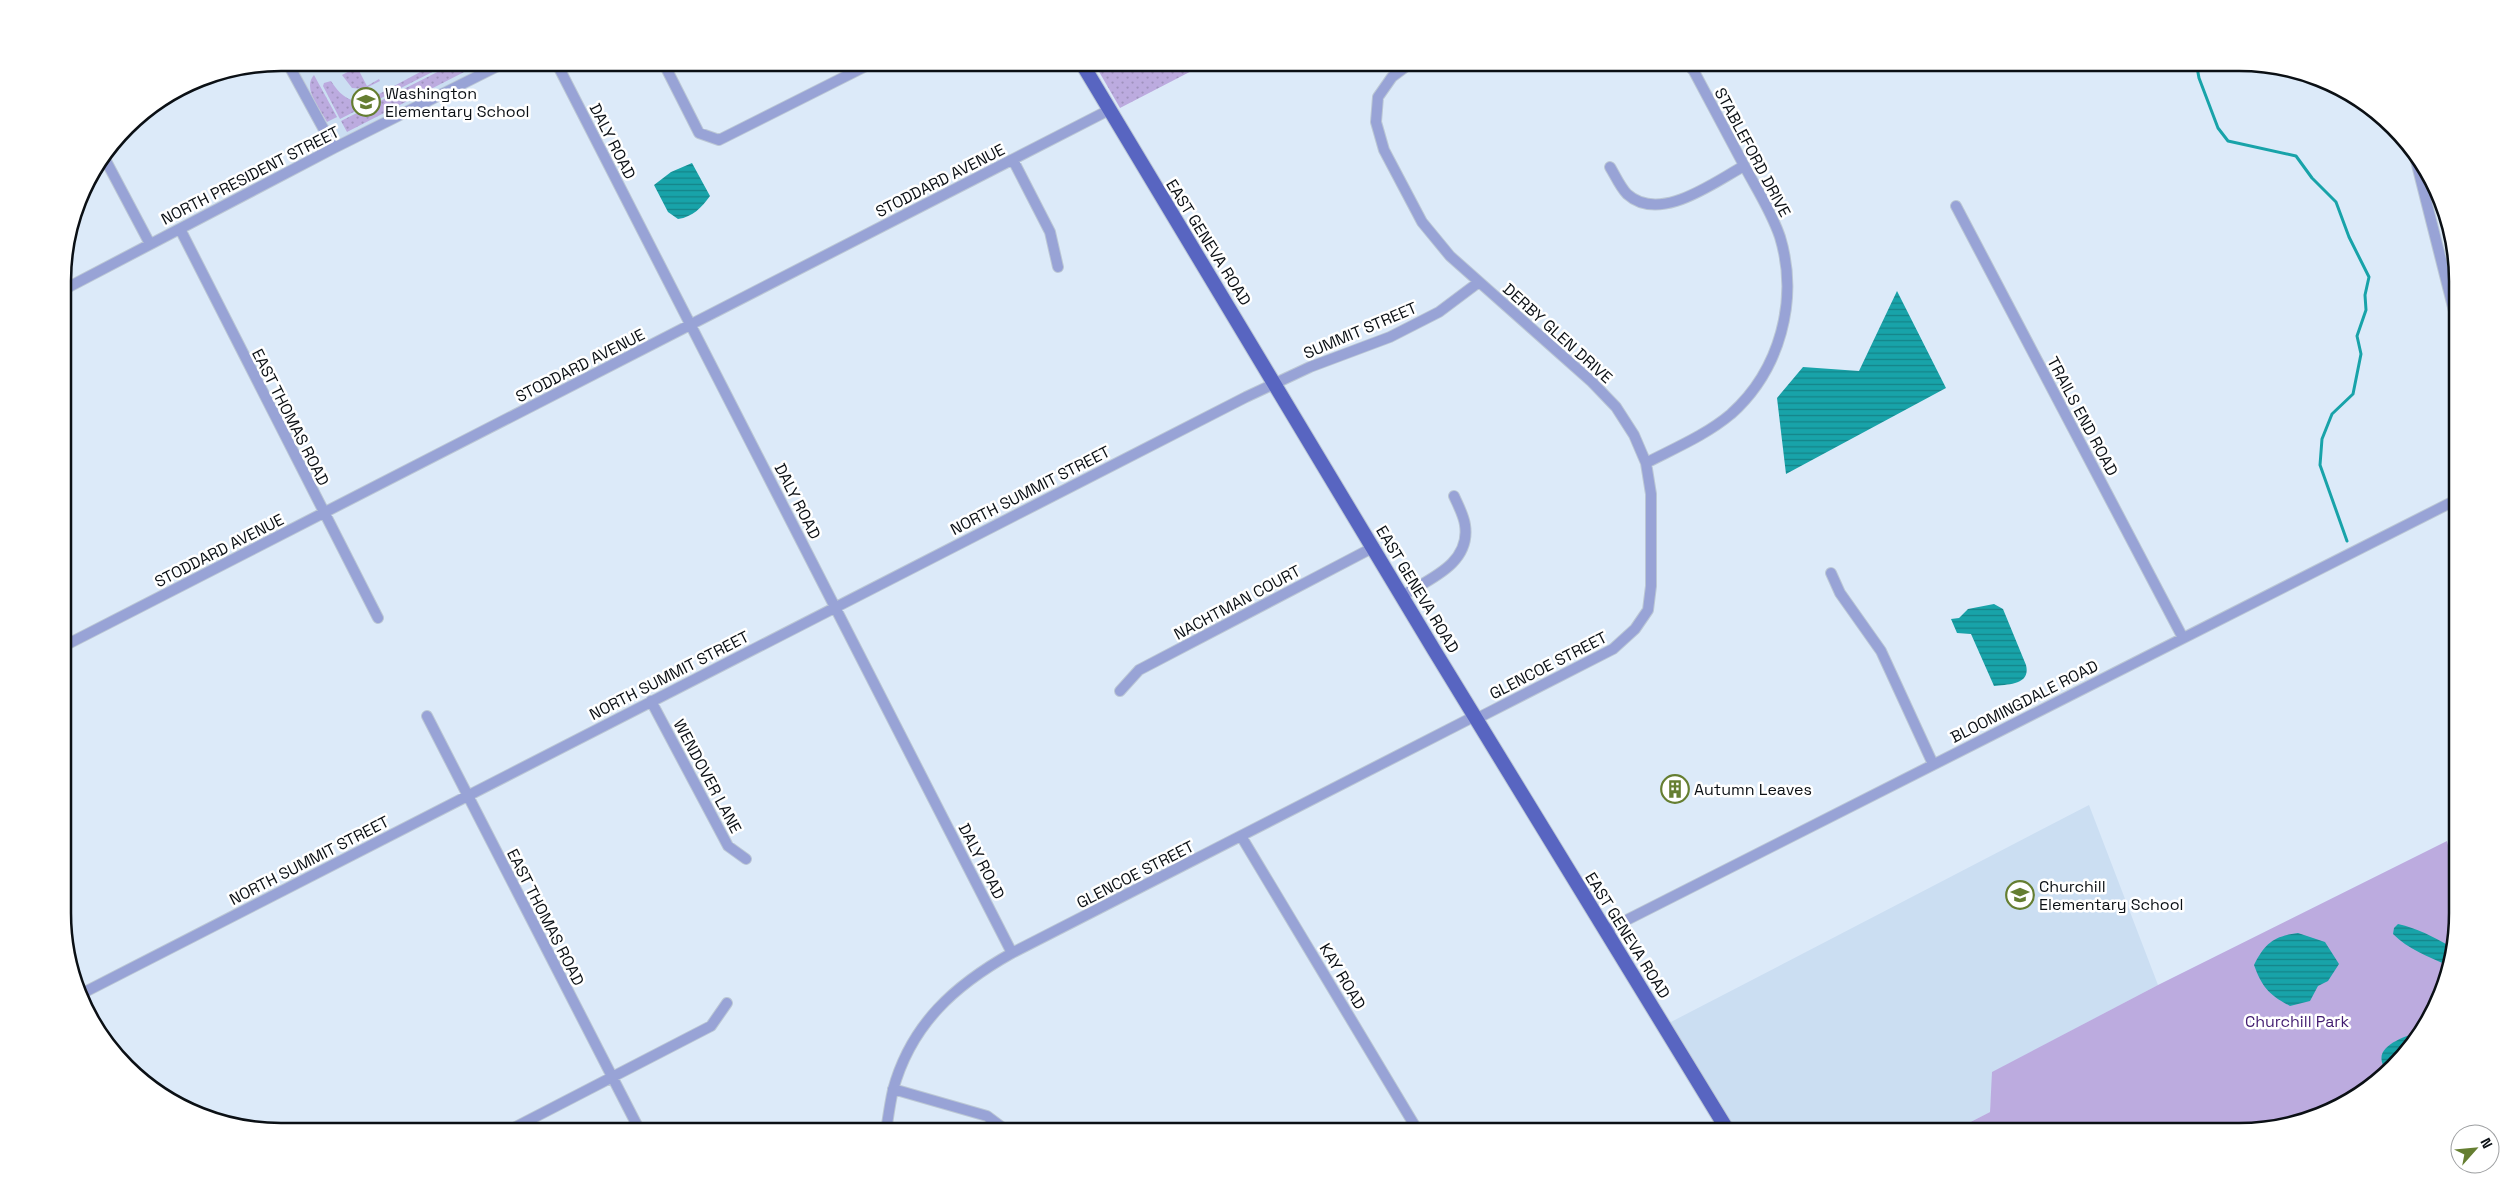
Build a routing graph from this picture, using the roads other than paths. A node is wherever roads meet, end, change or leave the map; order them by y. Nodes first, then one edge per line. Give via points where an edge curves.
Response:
1 (292, 71) edge
2 (488, 71) edge
3 (561, 71) edge
4 (668, 71) edge
5 (856, 71) edge
6 (1086, 71) edge
7 (1400, 71) edge
8 (1693, 71) edge
9 (1109, 110) junction
10 (334, 148) junction
11 (1013, 160) junction
12 (108, 164) edge
13 (1744, 166) junction
14 (1610, 168) dead end
15 (2422, 179) edge
16 (1956, 206) dead end
17 (180, 229) junction
18 (150, 244) junction
19 (1058, 267) dead end
20 (1479, 282) junction
21 (71, 286) edge
22 (2449, 291) edge
23 (690, 325) junction
24 (1274, 383) junction
25 (1646, 463) junction
26 (1454, 496) dead end
27 (2449, 504) edge
28 (323, 514) junction
29 (1374, 547) junction
30 (1831, 574) dead end
31 (1402, 596) junction
32 (835, 607) junction
33 (1648, 610) joint
34 (378, 618) dead end
35 (2183, 638) junction
36 (71, 642) edge
37 (1120, 691) dead end
38 (651, 701) junction
39 (427, 716) dead end
40 (1476, 718) junction
41 (1932, 764) junction
42 (467, 796) junction
43 (1241, 836) junction
44 (746, 859) dead end
45 (1606, 931) junction
46 (1012, 953) junction
47 (86, 991) edge
48 (727, 1003) dead end
49 (612, 1078) junction
50 (893, 1090) junction
51 (525, 1123) edge
52 (636, 1123) edge
53 (887, 1123) edge
54 (996, 1123) edge
55 (1413, 1123) edge
56 (1723, 1123) edge

1 - 10 street
2 - 10 street, NORTH PRESIDENT STREET
3 - 23 street, DALY ROAD
4 - 5 street via 699,133 719,140
6 - 9 main road, EAST GENEVA ROAD
7 - 20 street, DERBY GLEN DRIVE via 1378,98 1378,134 1422,222 1440,247
8 - 13 street, STABLEFORD DRIVE
9 - 11 street, STODDARD AVENUE
9 - 24 main road, EAST GENEVA ROAD
10 - 17 street, NORTH PRESIDENT STREET
11 - 19 street via 1050,232
11 - 23 street, STODDARD AVENUE
12 - 18 street
13 - 14 street via 1678,201 1660,205 1627,194
13 - 25 street, STABLEFORD DRIVE via 1774,222 1784,254 1788,290 1780,340 1758,384 1732,413 1706,432
15 - 22 street
16 - 35 street, TRAILS END ROAD
17 - 18 street, NORTH PRESIDENT STREET
17 - 28 street, EAST THOMAS ROAD
18 - 21 street, NORTH PRESIDENT STREET
20 - 24 street, SUMMIT STREET via 1438,312 1390,337
20 - 25 street, DERBY GLEN DRIVE via 1605,394 1625,420
23 - 28 street, STODDARD AVENUE
23 - 32 street, DALY ROAD
24 - 29 main road, EAST GENEVA ROAD
24 - 32 street, NORTH SUMMIT STREET
25 - 33 street, DERBY GLEN DRIVE via 1652,577
26 - 31 street via 1465,524 1464,548 1452,565
27 - 35 street, BLOOMINGDALE ROAD
28 - 34 street, EAST THOMAS ROAD
28 - 36 street, STODDARD AVENUE
29 - 31 main road, EAST GENEVA ROAD
29 - 37 street, NACHTMAN COURT via 1139,670
30 - 41 street via 1840,593 1881,651
31 - 40 main road, EAST GENEVA ROAD
32 - 38 street, NORTH SUMMIT STREET
32 - 46 street, DALY ROAD
33 - 40 street, GLENCOE STREET via 1630,636 1613,649
35 - 41 street, BLOOMINGDALE ROAD
38 - 42 street, NORTH SUMMIT STREET
38 - 44 street, WENDOVER LANE via 728,846
39 - 42 street, EAST THOMAS ROAD
40 - 43 street, GLENCOE STREET
40 - 45 main road, EAST GENEVA ROAD
41 - 45 street, BLOOMINGDALE ROAD
42 - 47 street, NORTH SUMMIT STREET
42 - 49 street, EAST THOMAS ROAD
43 - 46 street, GLENCOE STREET
43 - 55 street, KAY ROAD
45 - 56 main road, EAST GENEVA ROAD
46 - 50 street, GLENCOE STREET via 975,975 936,1010 908,1050
48 - 49 street via 711,1026
49 - 51 street
49 - 52 street, EAST THOMAS ROAD
50 - 53 street, GLENCOE STREET
50 - 54 street via 986,1116

